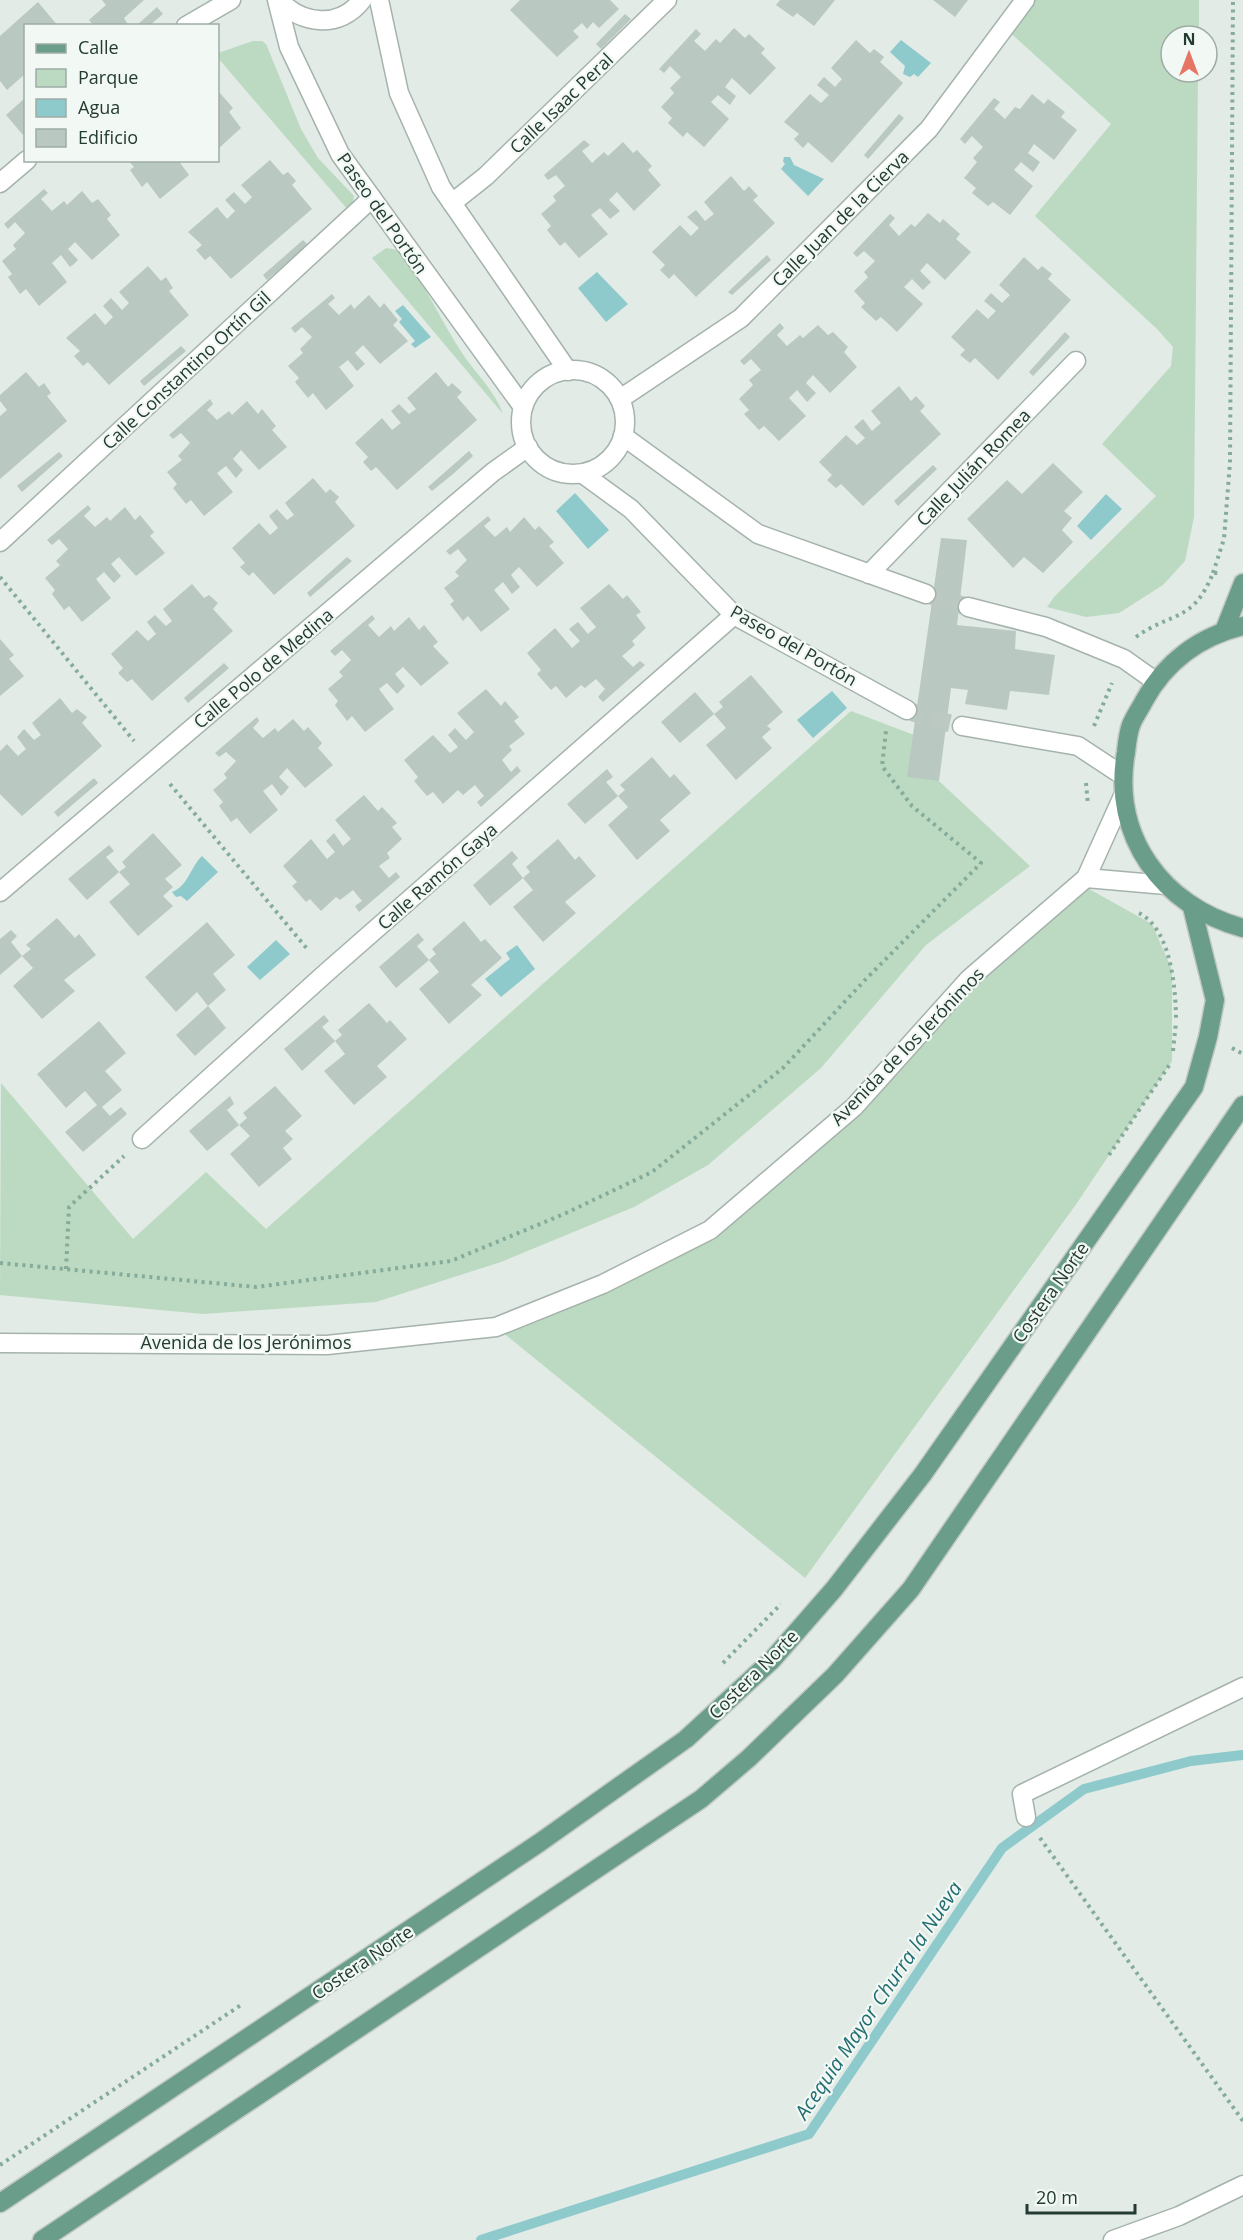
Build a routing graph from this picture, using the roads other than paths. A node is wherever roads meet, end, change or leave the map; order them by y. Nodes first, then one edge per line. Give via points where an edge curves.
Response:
1 (231, 0) edge
2 (278, 0) edge
3 (362, 0) edge
4 (379, 0) edge
5 (667, 0) edge
6 (1025, 0) edge
7 (189, 24) edge
8 (25, 162) edge
9 (0, 183) edge
10 (372, 198) junction
11 (452, 203) junction
12 (1076, 361) dead end
13 (568, 371) junction
14 (620, 399) junction
15 (523, 407) junction
16 (623, 436) junction
17 (528, 447) junction
18 (583, 474) junction
19 (0, 542) edge
20 (869, 574) junction
21 (1243, 583) edge
22 (926, 594) tunnel mouth
23 (968, 608) tunnel mouth
24 (734, 615) junction
25 (1243, 626) edge
26 (1224, 631) junction
27 (1155, 681) junction
28 (907, 710) tunnel mouth
29 (962, 726) tunnel mouth
30 (1122, 775) junction
31 (1123, 796) junction
32 (1086, 878) junction
33 (1166, 885) junction
34 (0, 892) edge
35 (1192, 907) junction
36 (1243, 928) edge
37 (1243, 1105) edge
38 (142, 1139) road end
39 (0, 1341) edge
40 (1243, 1687) edge
41 (1026, 1817) dead end
42 (1243, 2185) edge
43 (0, 2203) edge
44 (42, 2240) edge
45 (1113, 2240) edge

1 - 7 street
2 - 3 street via 305,19 323,21 341,17
2 - 10 street, Paseo del Portón via 289,47 305,82 340,154
4 - 11 street via 399,93
5 - 11 street, Calle Isaac Peral via 486,176
6 - 14 street, Calle Juan de la Cierva via 929,129 741,318
8 - 9 street
10 - 15 street, Paseo del Portón
10 - 19 street, Calle Constantino Ortín Gil
11 - 13 street
12 - 20 street, Calle Julián Romea
13 - 14 street via 584,371 598,377
13 - 15 street via 540,382
14 - 16 street via 626,424
15 - 17 street via 522,434
16 - 18 street via 609,460
16 - 20 street via 758,534
17 - 18 street via 551,469
17 - 34 street, Calle Polo de Medina via 493,472
18 - 24 street, Paseo del Portón via 631,509
20 - 22 street
21 - 26 main road
23 - 27 street via 1046,627 1124,659
24 - 28 street, Paseo del Portón
24 - 38 street, Calle Ramón Gaya
25 - 26 main road
26 - 27 main road via 1186,651
27 - 30 main road via 1130,726
29 - 30 street via 1078,746
30 - 31 main road
31 - 32 street
31 - 33 main road via 1131,829 1145,859
32 - 33 street
32 - 39 street, Avenida de los Jerónimos via 969,979 854,1107 710,1230 603,1284 496,1327 327,1345
33 - 35 main road
35 - 36 main road
35 - 43 main road, Costera Norte via 1215,1000 1194,1088 923,1474 834,1589 772,1660 686,1739 539,1843
37 - 44 main road via 911,1589 835,1675 749,1758 701,1799
40 - 41 street via 1022,1794
42 - 45 street via 1179,2216

